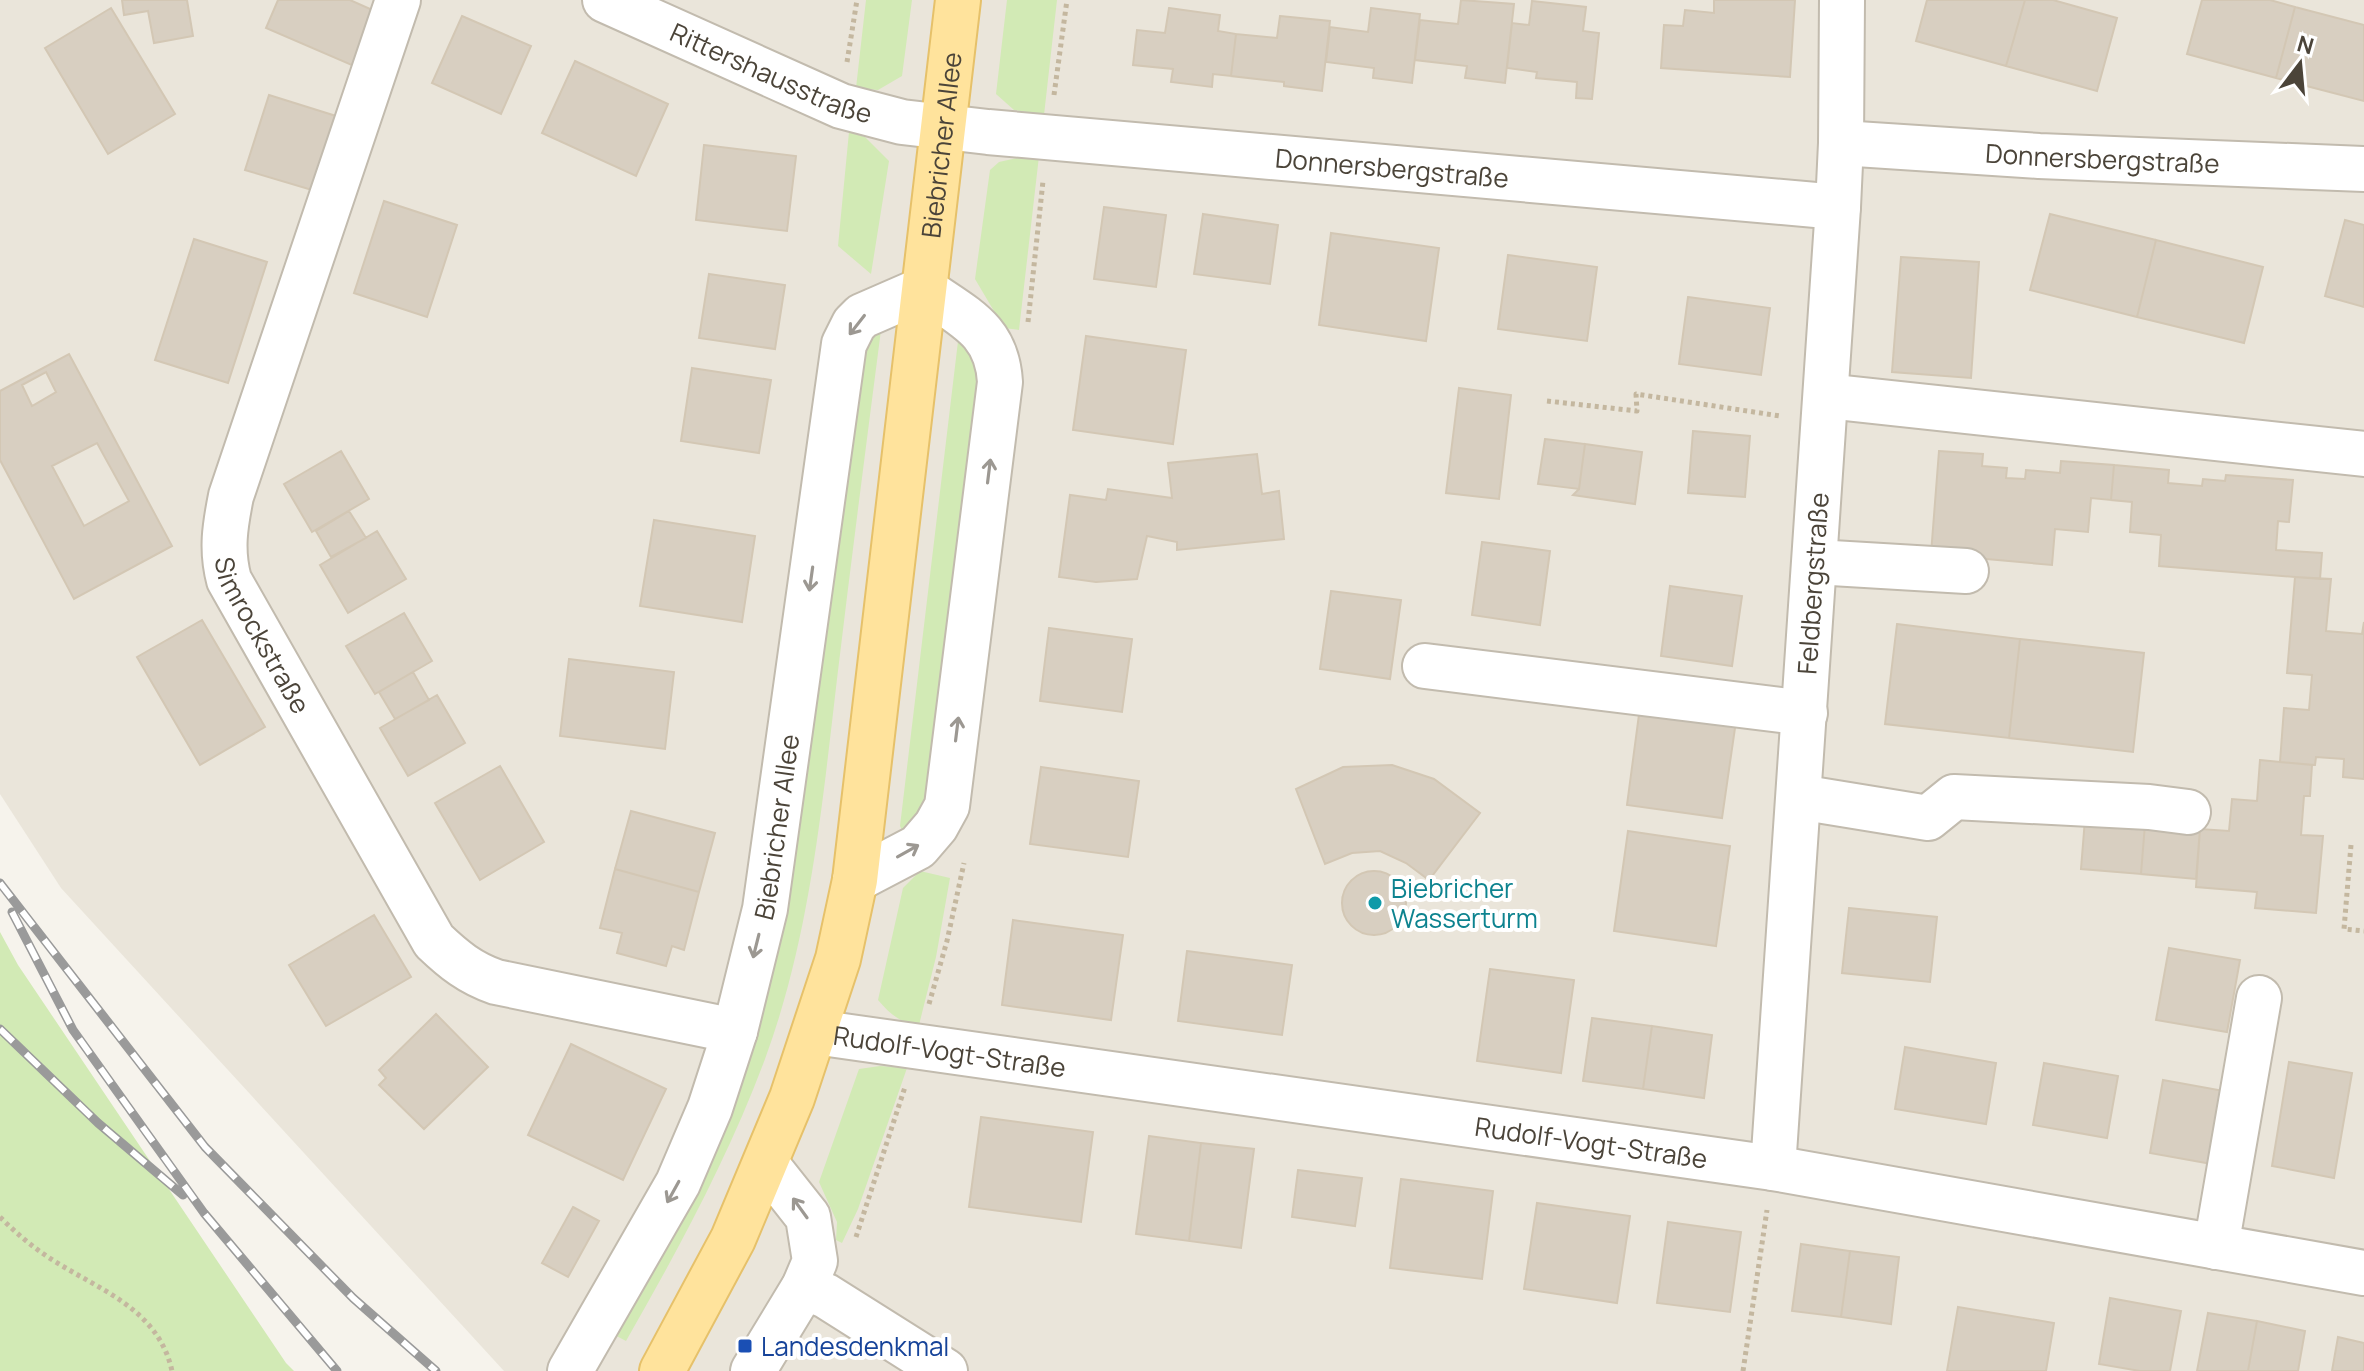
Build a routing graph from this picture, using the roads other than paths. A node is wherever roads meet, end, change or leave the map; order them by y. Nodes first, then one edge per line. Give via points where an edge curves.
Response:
1 (398, 0) edge
2 (605, 0) edge
3 (958, 0) edge
4 (1842, 0) edge
5 (945, 127) junction
6 (1841, 143) junction
7 (2364, 169) edge
8 (1838, 207) junction
9 (924, 289) junction
10 (1825, 409) junction
11 (2364, 454) edge
12 (1815, 562) junction
13 (1966, 571) dead end
14 (1425, 666) dead end
15 (1805, 713) junction
16 (1799, 797) junction
17 (2188, 812) dead end
18 (855, 880) junction
19 (2259, 998) dead end
20 (735, 1031) junction
21 (815, 1032) junction
22 (766, 1164) junction
23 (1773, 1168) junction
24 (2216, 1247) junction
25 (2364, 1273) edge
26 (804, 1287) junction
27 (574, 1365) edge
28 (662, 1371) edge
29 (753, 1371) edge
30 (945, 1371) edge

1 - 20 street, Simrockstraße via 231,496 223,558 229,580 434,941 461,966 496,982
2 - 5 street, Rittershausstraße via 841,106
3 - 5 main road, Biebricher Allee
4 - 6 street, Feldbergstraße
5 - 8 street, Donnersbergstraße
5 - 9 main road, Biebricher Allee
6 - 7 street, Donnersbergstraße
6 - 8 street, Feldbergstraße
8 - 10 street, Feldbergstraße
9 - 18 main road, Biebricher Allee
18 -> 9 street via 918,847 947,806 1000,382 992,344
9 -> 20 street, Biebricher Allee via 862,316 844,344 765,909
10 - 11 street
10 - 12 street, Feldbergstraße
12 - 13 street
12 - 15 street, Feldbergstraße
14 - 15 street
15 - 16 street, Feldbergstraße
16 - 17 street via 1928,818 1954,797
16 - 23 street, Feldbergstraße
18 - 21 main road, Biebricher Allee
19 - 24 street
20 -> 27 street, Biebricher Allee via 678,1183
21 - 22 main road, Biebricher Allee
21 - 23 street, Rudolf-Vogt-Straße
26 -> 22 street via 815,1261 808,1217
22 - 28 main road, Biebricher Allee via 733,1239
23 - 24 street, Rudolf-Vogt-Straße
24 - 25 street, Rudolf-Vogt-Straße
26 - 29 street
26 - 30 street

